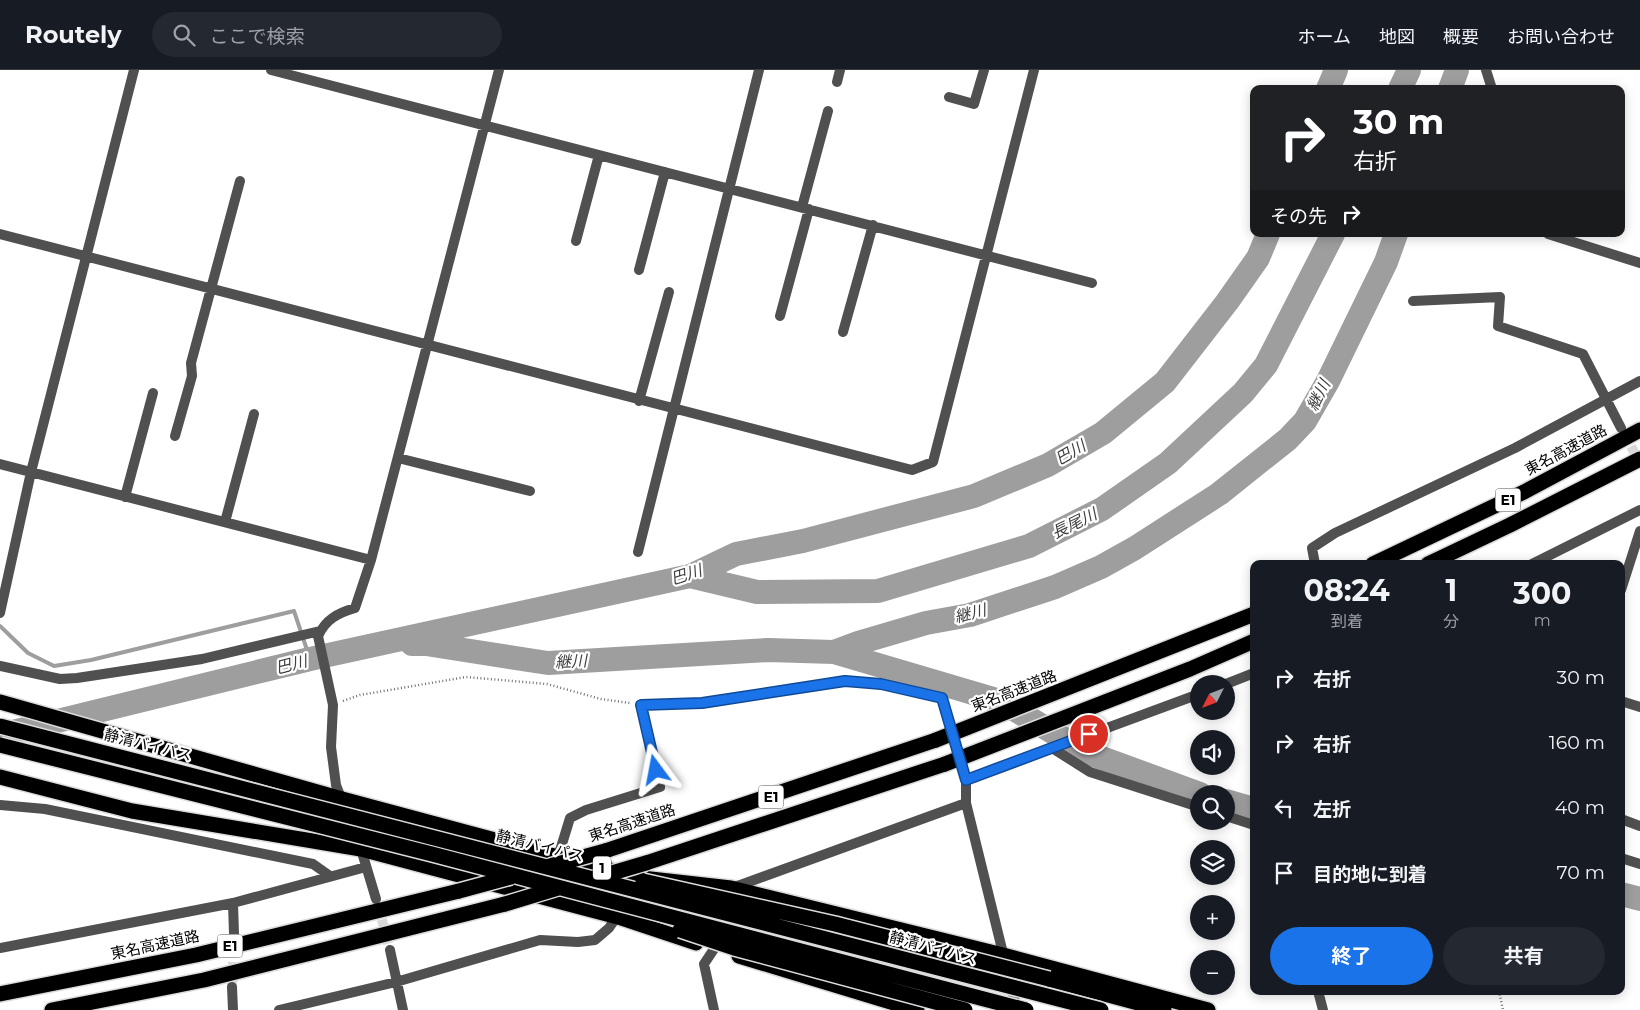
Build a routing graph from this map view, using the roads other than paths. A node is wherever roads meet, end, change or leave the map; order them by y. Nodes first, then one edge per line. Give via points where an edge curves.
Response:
1 (134, 70) edge
2 (271, 70) edge
3 (499, 70) edge
4 (759, 70) edge
5 (840, 70) edge
6 (984, 70) edge
7 (1034, 70) edge
8 (1486, 70) edge
9 (837, 82) dead end
10 (1491, 85) edge
11 (949, 97) dead end
12 (828, 111) dead end
13 (483, 126) junction
14 (599, 155) junction
15 (665, 172) junction
16 (240, 181) dead end
17 (729, 188) junction
18 (805, 208) junction
19 (873, 225) junction
20 (0, 234) edge
21 (1558, 237) edge
22 (576, 241) dead end
23 (987, 255) junction
24 (86, 256) junction
25 (1640, 263) edge
26 (639, 270) dead end
27 (1092, 283) dead end
28 (210, 288) junction
29 (669, 292) dead end
30 (1413, 301) dead end
31 (780, 316) dead end
32 (844, 332) dead end
33 (427, 345) junction
34 (1640, 381) edge
35 (153, 393) dead end
36 (1606, 399) junction
37 (639, 400) junction
38 (673, 409) junction
39 (254, 414) dead end
40 (1621, 428) tunnel mouth
41 (1640, 430) edge
42 (175, 436) dead end
43 (398, 458) junction
44 (1640, 459) edge
45 (0, 464) edge
46 (31, 472) junction
47 (530, 491) dead end
48 (125, 496) junction
49 (1640, 510) edge
50 (226, 522) junction
51 (1640, 530) edge
52 (638, 552) dead end
53 (371, 560) junction
54 (1314, 560) edge
55 (1381, 560) edge
56 (1436, 560) edge
57 (1540, 560) edge
58 (1625, 577) edge
59 (0, 613) edge
60 (1250, 616) edge
61 (319, 634) junction
62 (1250, 644) edge
63 (0, 666) edge
64 (1250, 675) edge
65 (1235, 680) edge
66 (1190, 697) edge
67 (0, 702) edge
68 (1625, 702) edge
69 (1640, 707) edge
70 (0, 726) edge
71 (0, 744) edge
72 (1052, 748) junction
73 (0, 777) edge
74 (966, 780) junction
75 (342, 799) junction
76 (966, 803) junction
77 (1190, 804) edge
78 (0, 805) edge
79 (1235, 819) edge
80 (1625, 820) edge
81 (1250, 824) edge
82 (1640, 826) edge
83 (361, 848) junction
84 (558, 857) junction
85 (1625, 859) edge
86 (535, 863) junction
87 (1640, 864) edge
88 (366, 866) junction
89 (644, 871) junction
90 (330, 876) junction
91 (526, 880) junction
92 (731, 888) junction
93 (376, 899) tunnel mouth
94 (233, 903) junction
95 (618, 917) junction
96 (234, 934) tunnel mouth
97 (0, 948) edge
98 (714, 949) junction
99 (390, 950) tunnel mouth
100 (1003, 955) junction
101 (396, 982) junction
102 (232, 987) tunnel mouth
103 (0, 994) edge
104 (1319, 995) edge
105 (52, 1010) edge
106 (233, 1010) edge
107 (278, 1010) edge
108 (403, 1010) edge
109 (714, 1010) edge
110 (917, 1010) edge
111 (964, 1010) edge
112 (1017, 1010) edge
113 (1026, 1010) edge
114 (1101, 1010) edge
115 (1164, 1010) edge
116 (1208, 1010) edge
117 (1323, 1010) edge

1 - 24 street
2 - 13 street
3 - 13 street
4 - 17 street
5 - 9 street
6 - 11 street via 974,104
7 - 23 street
8 - 10 street
12 - 18 street
13 - 14 street
13 - 33 street
14 - 15 street
14 - 22 street
15 - 17 street
15 - 26 street
16 - 28 street
17 - 18 street
17 - 38 street
18 - 19 street
18 - 31 street
19 - 23 street
19 - 32 street
20 - 24 street
21 - 25 street
23 - 27 street
23 - 38 street via 932,462 912,470
24 - 28 street
24 - 46 street
28 - 33 street
28 - 42 street via 191,363 192,376
29 - 37 street
30 - 36 street via 1500,297 1498,326 1583,354
33 - 37 street
33 - 43 street
34 - 36 street
35 - 48 street
36 - 40 street
36 - 54 street via 1514,448 1335,533 1312,548
37 - 38 street
38 - 52 street
39 - 50 street
41 - 55 highway, 東名高速道路 / E1 via 1524,492
43 - 47 street
43 - 53 street
44 - 56 highway, E1
45 - 46 street
46 - 48 street
46 - 59 street
48 - 50 street
49 - 57 street
50 - 53 street
51 - 58 street
53 - 61 street via 355,608 336,614
60 - 103 highway, 東名高速道路 / E1, bridge via 936,740 605,851 459,891 196,955
61 - 63 street via 202,659 77,678 60,678
61 - 75 street via 332,702 331,747 336,785
62 - 89 highway, E1, bridge via 945,764
64 - 65 street
66 - 72 street
67 - 75 highway, 1
68 - 69 street
70 - 86 highway, 静清バイパス / 1, bridge
71 - 91 highway, 1, bridge
72 - 74 street
72 - 77 street via 1090,772
73 - 83 highway via 132,811
74 - 76 street
74 - 84 street via 942,698 845,681 702,703 641,705 660,787 570,818
75 - 83 street
75 - 84 highway, 1
76 - 92 street
76 - 100 street
78 - 90 street via 45,809 313,864
79 - 81 street
80 - 82 street
83 - 88 street
83 - 95 highway
84 - 89 highway, 1
85 - 87 street
86 - 114 highway, 静清バイパス / 1, bridge
86 - 115 highway, 1, bridge via 664,885 835,924
88 - 90 street
88 - 93 street
89 - 92 highway, 1
89 - 95 street
89 - 105 highway, E1, bridge via 204,980
90 - 94 street
91 - 111 highway, bridge via 734,948
91 - 113 highway, 1, bridge
92 - 100 highway, 1
94 - 96 street
94 - 97 street
95 - 98 highway
95 - 101 street via 594,940 540,940
98 - 109 street via 704,964
98 - 110 highway
99 - 101 street
100 - 112 street
100 - 116 highway, 1
101 - 107 street
101 - 108 street
102 - 106 street
104 - 117 street

